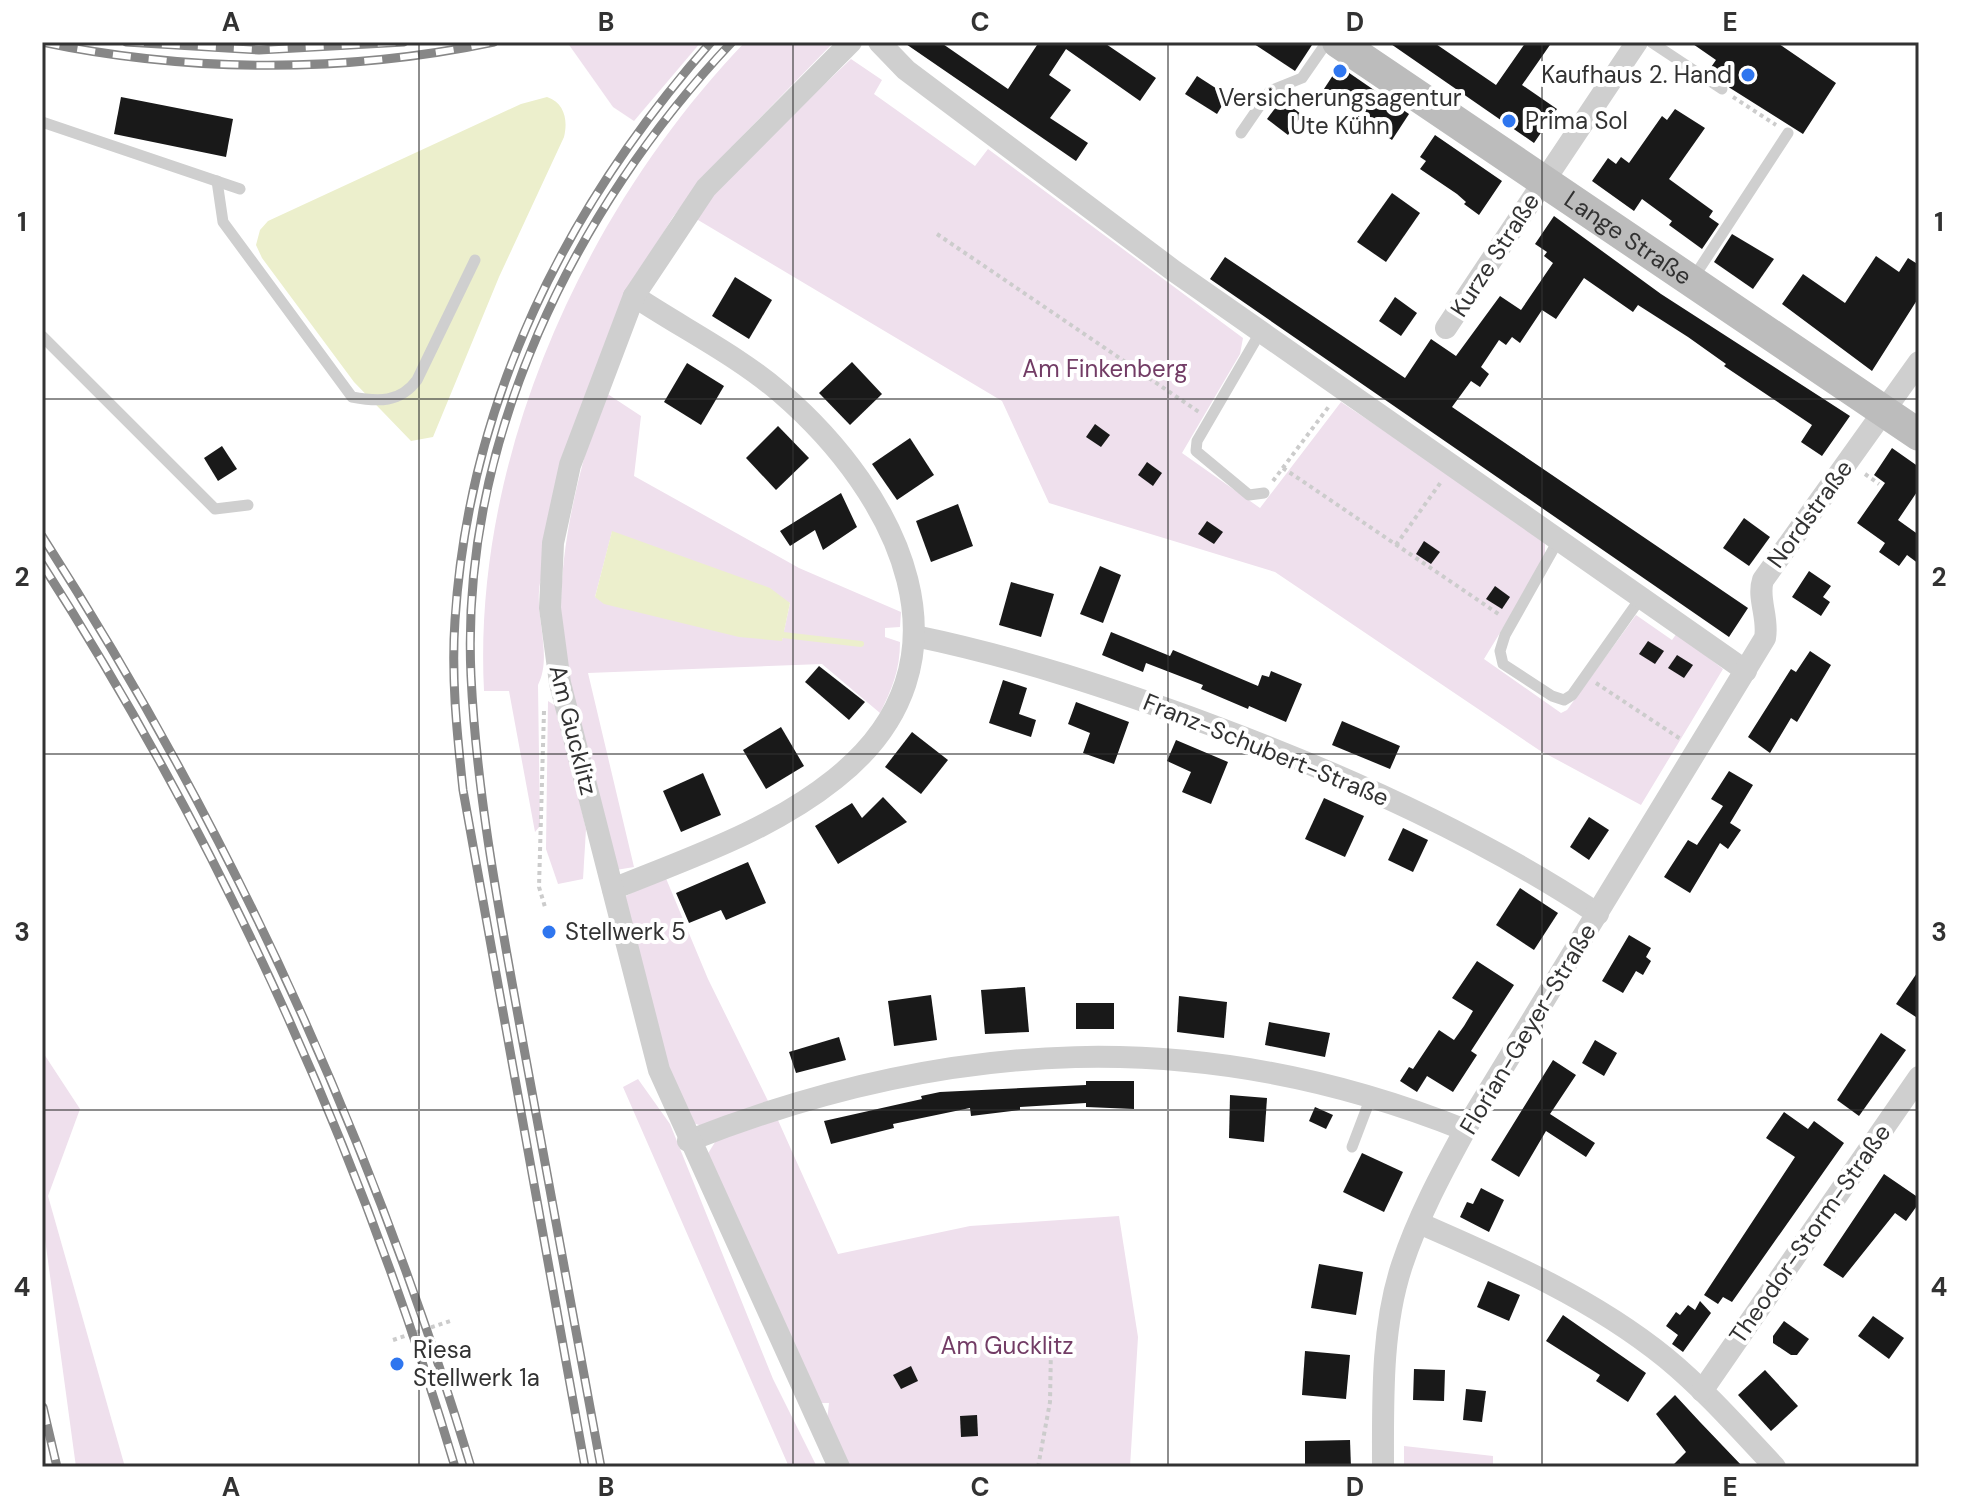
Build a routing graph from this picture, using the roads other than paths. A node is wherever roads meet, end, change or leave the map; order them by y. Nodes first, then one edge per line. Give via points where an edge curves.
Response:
1 (851, 42) edge
2 (879, 42) edge
3 (1327, 42) edge
4 (1338, 42) edge
5 (1637, 42) edge
6 (1651, 42) edge
7 (1722, 89) road end
8 (42, 122) edge
9 (1241, 133) dead end
10 (1788, 133) road end
11 (217, 181) junction
12 (1543, 181) junction
13 (240, 189) dead end
14 (475, 260) dead end
15 (1691, 281) junction
16 (634, 296) junction
17 (1446, 328) dead end
18 (1261, 331) junction
19 (42, 336) edge
20 (1919, 362) edge
21 (1884, 412) junction
22 (1919, 435) edge
23 (1264, 493) road end
24 (248, 505) dead end
25 (1560, 538) junction
26 (1642, 596) junction
27 (1768, 624) joint
28 (915, 636) junction
29 (1746, 671) junction
30 (613, 889) junction
31 (1598, 914) junction
32 (1919, 1077) edge
33 (1371, 1097) junction
34 (1465, 1130) junction
35 (688, 1141) junction
36 (1352, 1147) dead end
37 (1419, 1223) junction
38 (1702, 1391) junction
39 (839, 1467) edge
40 (1383, 1467) edge
41 (1775, 1467) edge

1 - 16 street, Am Gucklitz via 706,188
2 - 18 street via 906,70
3 - 9 lane via 1302,78 1270,91
4 - 12 street, Lange Straße
5 - 12 street, Kurze Straße
6 - 7 lane
8 - 11 lane
10 - 15 lane
11 - 13 lane
11 - 14 lane via 223,222 352,397 376,401 407,394
12 - 15 street, Lange Straße
12 - 17 street, Kurze Straße
15 - 21 street, Lange Straße
16 - 28 street via 771,384 858,474 894,541
16 - 30 street, Am Gucklitz via 570,465 559,508 550,608 560,683
18 - 23 lane via 1196,451 1249,495
18 - 25 street
19 - 24 lane via 215,509
20 - 21 street, Nordstraße
21 - 22 street, Lange Straße
21 - 27 street, Nordstraße via 1763,580
25 - 26 street
25 - 26 lane via 1511,623 1500,651 1503,664 1564,700
26 - 29 street
27 - 29 street, Florian-Geyer-Straße
28 - 30 street via 910,677 899,705 837,778 800,806 740,837
28 - 31 street, Franz-Schubert-Straße via 1090,681 1256,741 1431,819
29 - 31 street, Florian-Geyer-Straße
30 - 35 street, Am Gucklitz via 655,1059
31 - 34 street, Florian-Geyer-Straße
32 - 38 street, Theodor-Storm-Straße
33 - 34 street
33 - 35 street via 1291,1076 1181,1060 1013,1060 906,1075 784,1104
33 - 36 lane
34 - 37 street, Florian-Geyer-Straße
35 - 39 street, Am Gucklitz
37 - 38 street via 1577,1296 1657,1351
37 - 40 street, Florian-Geyer-Straße via 1390,1319
38 - 41 street

